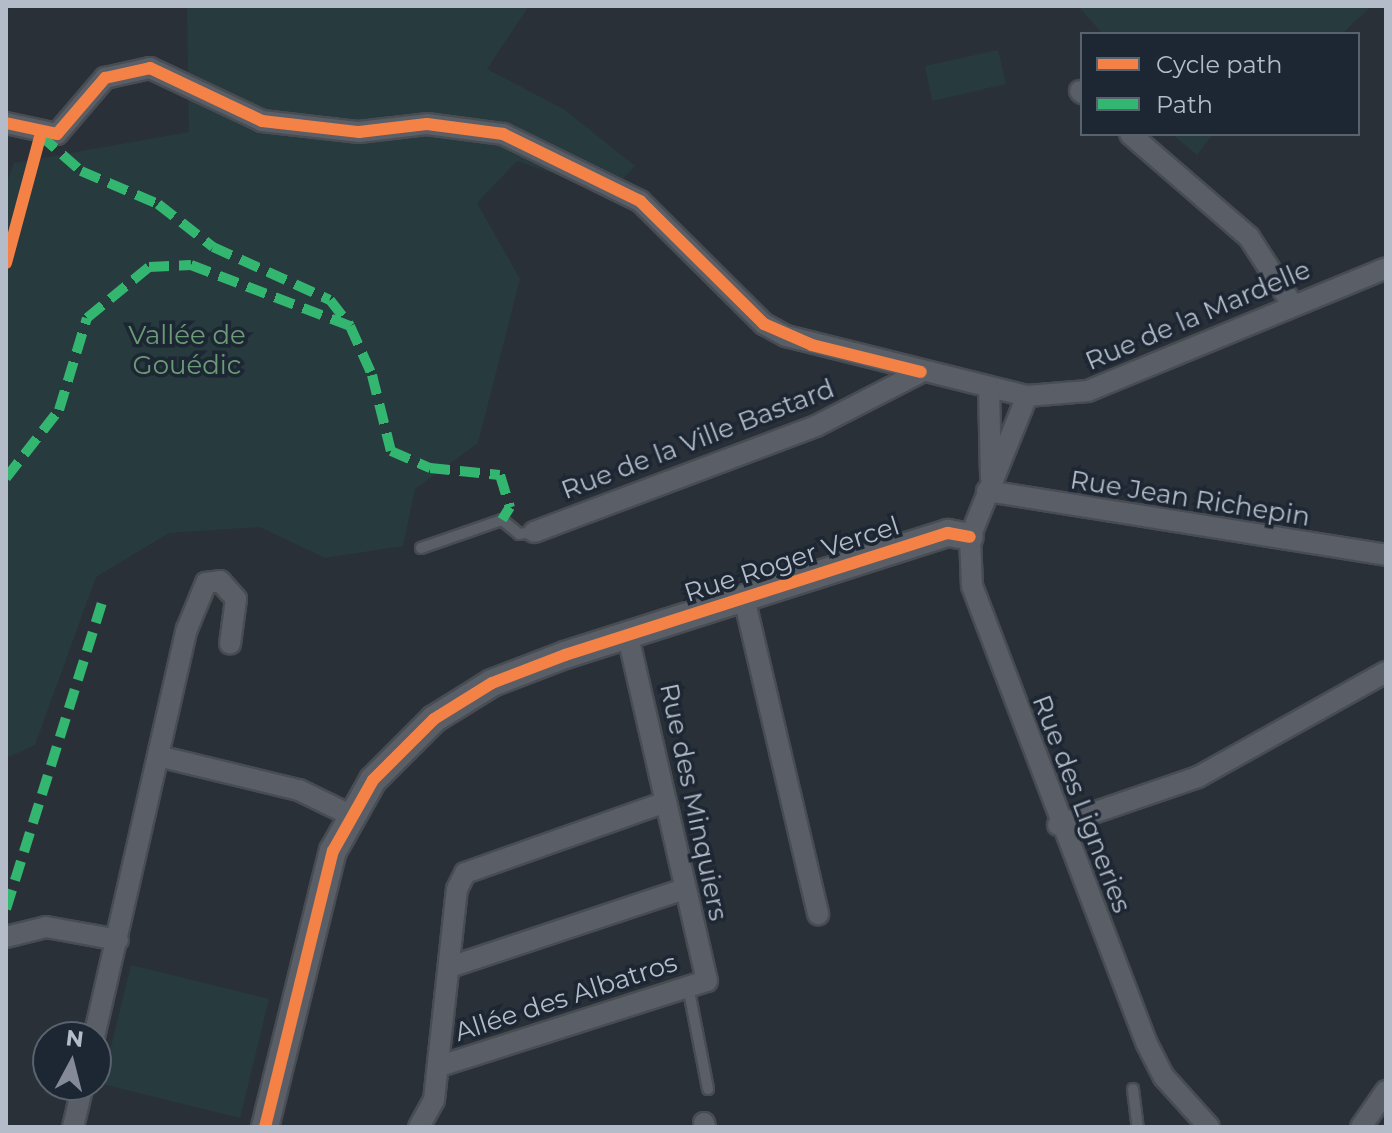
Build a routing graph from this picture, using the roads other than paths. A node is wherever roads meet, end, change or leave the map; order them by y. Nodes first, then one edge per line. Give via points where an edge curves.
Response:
1 (6, 123) edge
2 (1132, 136) edge
3 (1386, 268) edge
4 (1292, 304) junction
5 (921, 372) junction
6 (989, 388) junction
7 (1027, 396) junction
8 (989, 485) junction
9 (534, 532) joint
10 (970, 537) junction
11 (421, 548) dead end
12 (1386, 555) edge
13 (744, 598) junction
14 (628, 635) junction
15 (230, 644) dead end
16 (1386, 672) edge
17 (158, 756) junction
18 (666, 802) junction
19 (350, 815) junction
20 (1058, 825) junction
21 (684, 889) junction
22 (818, 914) dead end
23 (6, 937) edge
24 (118, 940) junction
25 (450, 967) junction
26 (697, 984) junction
27 (98, 1021) edge
28 (440, 1066) junction
29 (708, 1089) dead end
30 (1133, 1089) dead end
31 (1386, 1091) edge
32 (79, 1101) edge
33 (73, 1127) edge
34 (265, 1127) edge
35 (419, 1127) edge
36 (1138, 1127) edge
37 (1209, 1127) edge
38 (1361, 1127) edge

1 - 5 street via 57,134 105,78 150,68 262,121 359,132 427,124 503,134 640,201 764,324 812,345
2 - 4 street via 1249,237
3 - 4 street, Rue de la Mardelle
4 - 7 street, Rue de la Mardelle via 1088,391
5 - 6 street
5 - 9 street, Rue de la Ville Bastard via 816,426
6 - 7 street
6 - 8 street, Rue des Ligneries
7 - 8 street, Rue des Ligneries
8 - 10 street, Rue des Ligneries
8 - 12 street, Rue Jean Richepin
9 - 11 lane via 519,534 502,520
10 - 13 street, Rue Roger Vercel via 948,533
10 - 20 street, Rue des Ligneries via 972,586
13 - 14 street, Rue Roger Vercel
13 - 22 street
14 - 18 street, Rue des Minquiers
14 - 19 street, Rue Roger Vercel via 462,699 404,746
15 - 17 street via 236,599 220,581 196,593
16 - 20 street via 1198,777
17 - 19 street via 299,790
17 - 24 street
18 - 21 street, Rue des Minquiers
18 - 25 street via 485,862 457,889
19 - 34 street, Rue Roger Vercel via 325,878
20 - 37 street, Rue des Ligneries via 1147,1044 1164,1077
21 - 25 street
21 - 26 street, Rue des Minquiers
23 - 24 street via 46,927
24 - 27 street
25 - 28 street
26 - 28 street, Allée des Albatros
26 - 29 lane
28 - 35 street via 434,1100
30 - 36 lane
31 - 38 street
32 - 33 street

